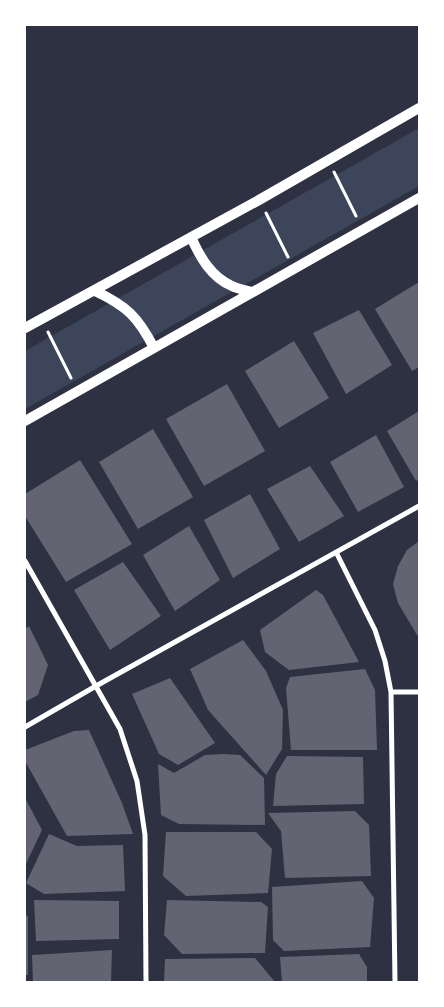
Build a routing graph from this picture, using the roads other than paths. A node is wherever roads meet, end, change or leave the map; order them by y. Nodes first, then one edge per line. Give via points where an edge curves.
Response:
1 (419, 108) edge
2 (419, 198) edge
3 (191, 237) junction
4 (95, 290) junction
5 (252, 292) junction
6 (25, 328) edge
7 (154, 348) junction
8 (25, 421) edge
9 (419, 506) edge
10 (336, 552) junction
11 (25, 561) edge
12 (96, 686) junction
13 (391, 692) junction
14 (419, 692) edge
15 (25, 727) edge
16 (146, 982) edge
17 (395, 982) edge

1 - 3 main road
2 - 5 main road
3 - 4 main road
3 - 5 main road via 200,257 214,274 231,286
4 - 6 main road
4 - 7 main road via 131,313
5 - 7 main road
7 - 8 main road
9 - 10 street
10 - 12 street
10 - 13 street via 375,630
11 - 12 street
12 - 15 street
12 - 16 street via 120,730 137,781 145,835
13 - 14 street
13 - 17 street

